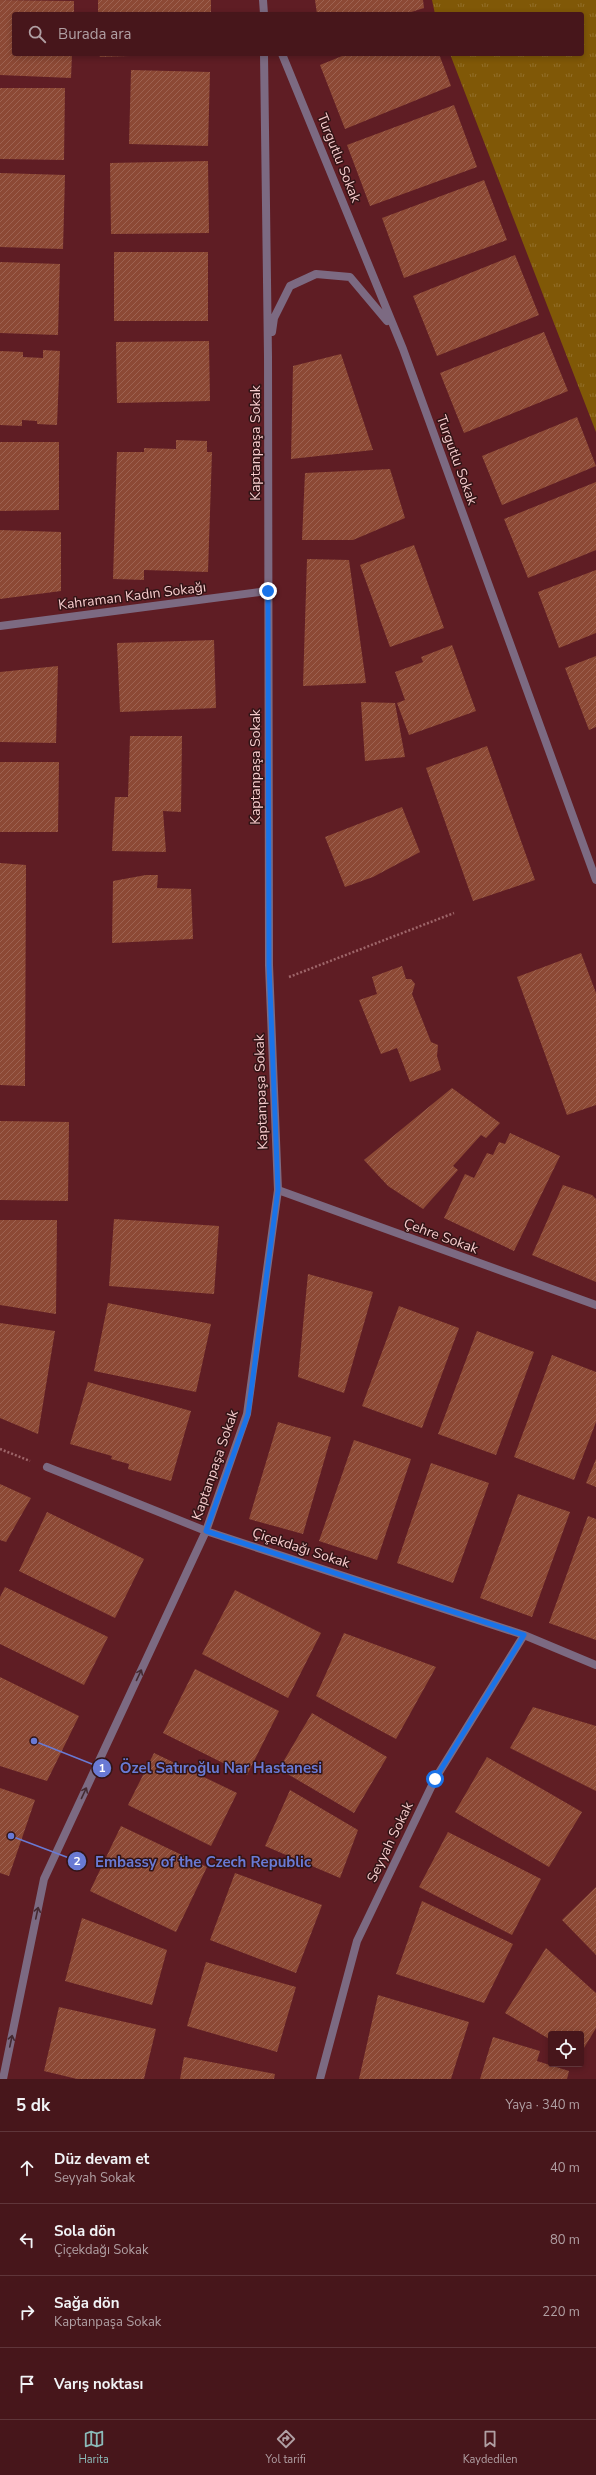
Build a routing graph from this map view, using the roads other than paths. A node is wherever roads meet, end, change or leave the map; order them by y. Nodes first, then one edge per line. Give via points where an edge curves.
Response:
1 (264, 0) edge
2 (264, 12) edge
3 (264, 56) edge
4 (283, 56) edge
5 (403, 349) junction
6 (268, 356) junction
7 (268, 591) junction
8 (0, 626) edge
9 (596, 880) edge
10 (278, 1190) junction
11 (596, 1306) edge
12 (47, 1468) road end
13 (206, 1531) junction
14 (524, 1635) junction
15 (596, 1666) edge
16 (3, 2079) edge
17 (320, 2079) edge

1 - 2 street
3 - 6 street, Kaptanpaşa Sokak
4 - 5 street, Turgutlu Sokak
5 - 6 street via 384,315 350,277 316,274 290,286 274,318
5 - 9 street, Turgutlu Sokak
6 - 7 street, Kaptanpaşa Sokak
7 - 8 street, Kahraman Kadın Sokağı
7 - 10 street, Kaptanpaşa Sokak via 270,984
10 - 11 street, Çehre Sokak
10 - 13 street, Kaptanpaşa Sokak via 248,1414
12 - 13 street, Çiçekdağı Sokak
13 - 14 street, Çiçekdağı Sokak
16 -> 13 street, Kaptanpaşa Sokak via 44,1879
14 - 15 street, Çiçekdağı Sokak
14 - 17 street, Seyyah Sokak via 435,1779 357,1941

